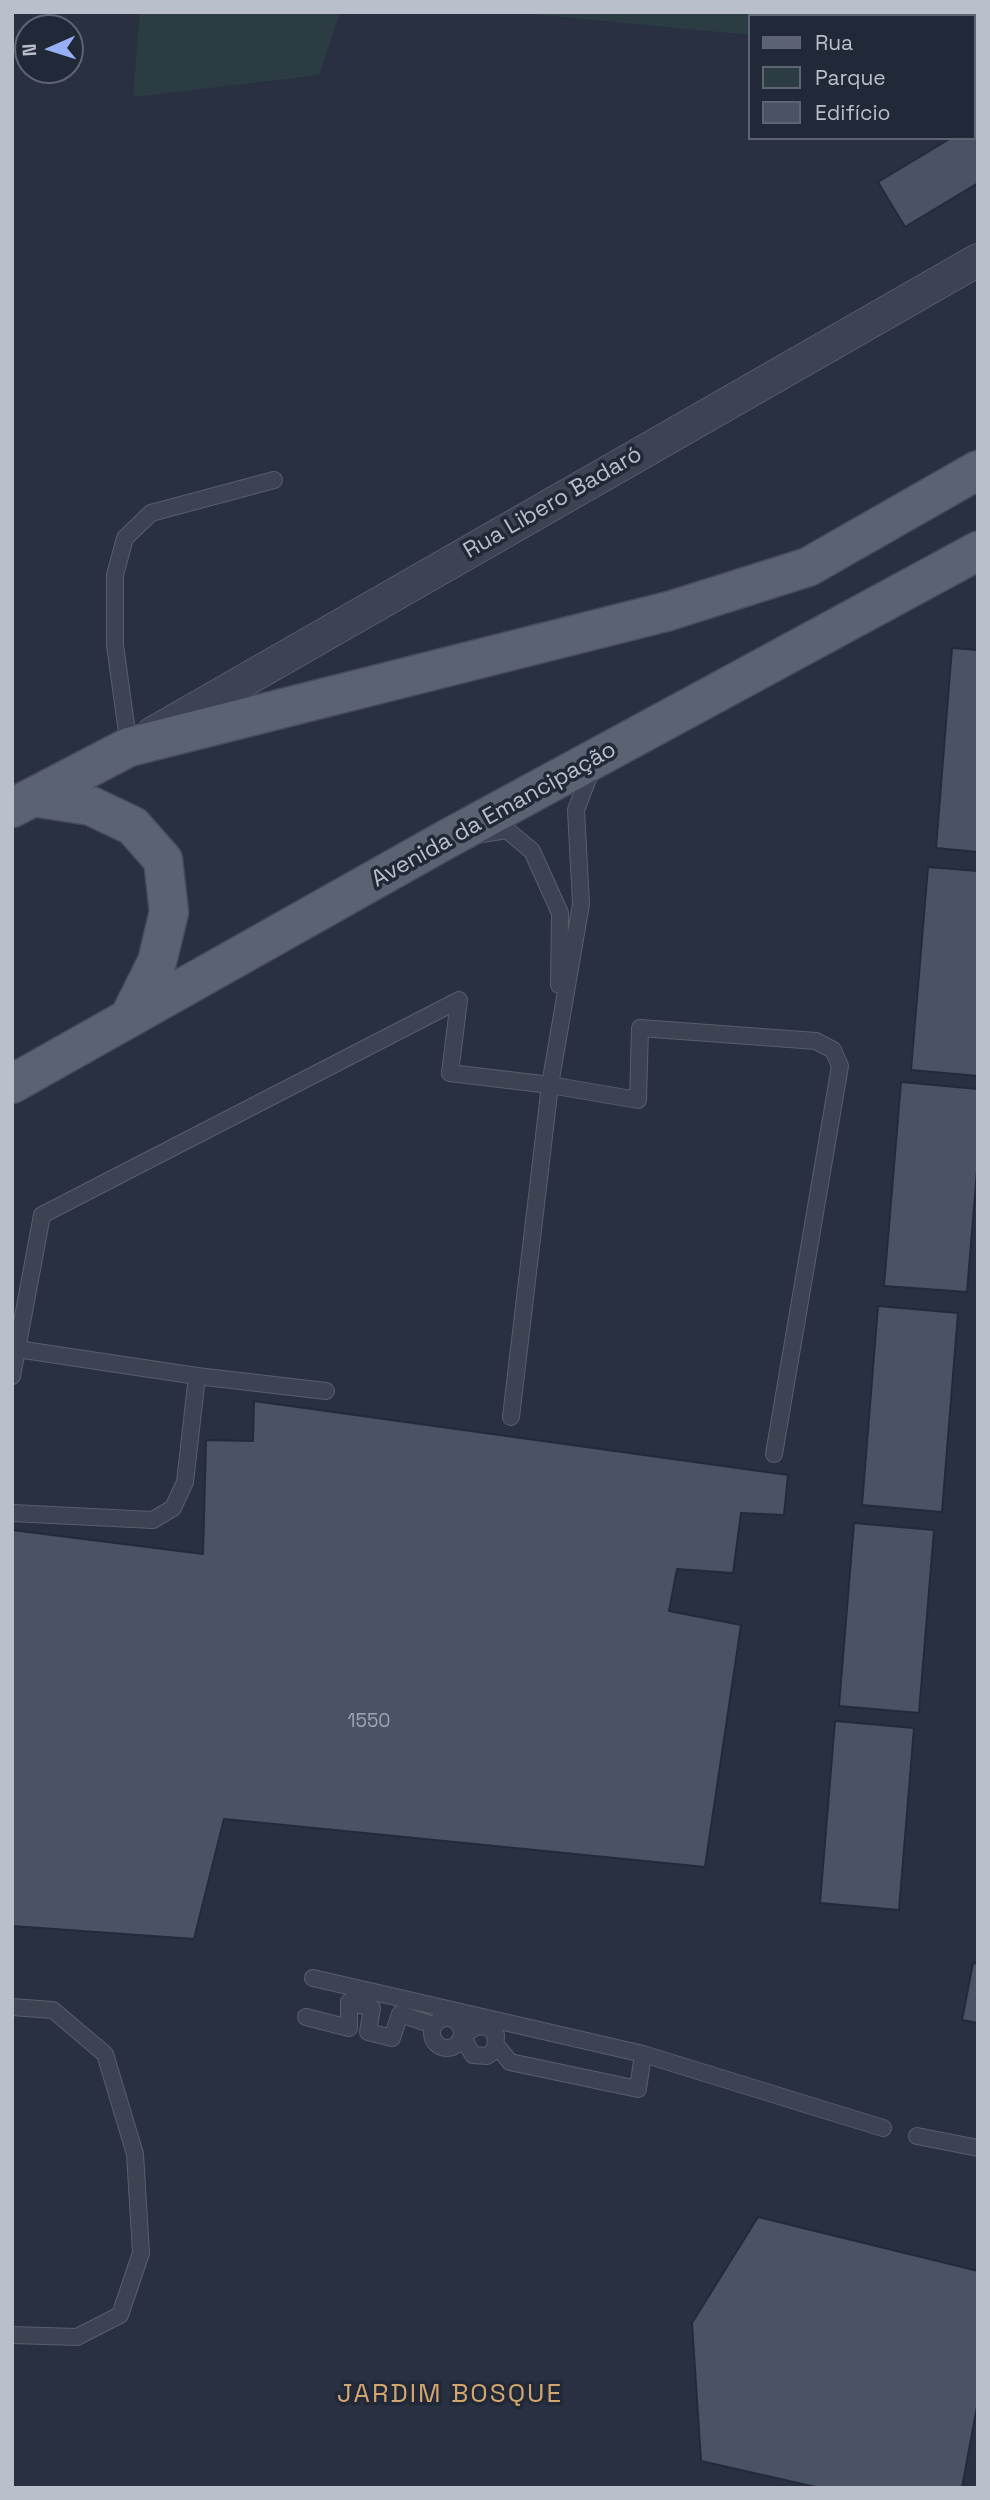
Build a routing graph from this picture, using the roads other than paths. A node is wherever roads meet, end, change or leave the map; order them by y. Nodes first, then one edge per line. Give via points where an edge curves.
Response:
1 (978, 260) edge
2 (978, 470) edge
3 (274, 480) dead end
4 (970, 565) edge
5 (629, 740) junction
6 (129, 747) junction
7 (23, 803) edge
8 (445, 840) junction
9 (129, 1018) junction
10 (558, 1039) junction
11 (12, 1084) edge
12 (550, 1085) junction
13 (17, 1349) junction
14 (12, 1376) edge
15 (197, 1376) junction
16 (326, 1391) dead end
17 (511, 1417) dead end
18 (774, 1454) dead end
19 (12, 1513) edge
20 (313, 1978) dead end
21 (12, 2007) edge
22 (306, 2017) dead end
23 (462, 2036) junction
24 (496, 2045) junction
25 (643, 2054) junction
26 (883, 2128) dead end
27 (917, 2136) dead end
28 (978, 2148) edge
29 (12, 2335) edge

1 - 6 street, Rua Libero Badaró
2 - 6 main road via 808,567 669,611
3 - 6 lane via 151,513 125,538 115,575 115,645
4 - 5 main road, Avenida da Emancipação via 862,614
5 - 8 main road, Avenida da Emancipação
5 - 10 lane via 589,776 576,810 580,904
6 - 7 main road
7 - 9 main road via 91,806 133,826 163,860 169,912 157,962
8 - 9 main road, Avenida da Emancipação
8 - 10 lane via 508,830 532,851 560,913
9 - 11 main road, Avenida da Emancipação
10 - 12 lane
12 - 13 lane via 450,1073 459,1000 41,1214
12 - 17 lane
12 - 18 lane via 638,1100 640,1028 816,1041 834,1050 840,1066
13 - 14 lane
13 - 15 lane
15 - 16 lane
15 - 19 lane via 185,1482 173,1508 153,1520
20 - 25 lane
21 - 29 lane via 53,2010 105,2054 135,2154 141,2253 120,2315 77,2337
22 - 23 lane via 349,2028 349,2003 372,2008 368,2032 392,2038 400,2014 433,2025 445,2017 454,2019
23 - 24 lane via 477,2026 488,2027 496,2035
23 - 24 lane via 477,2057 487,2056
24 - 25 lane via 510,2062 638,2089
25 - 26 lane
27 - 28 lane

